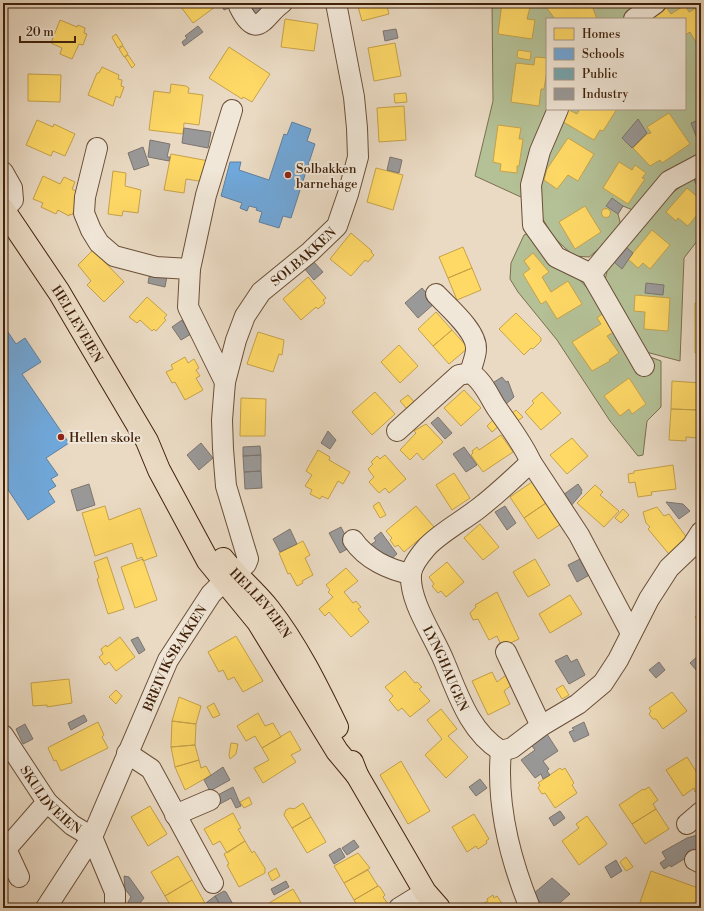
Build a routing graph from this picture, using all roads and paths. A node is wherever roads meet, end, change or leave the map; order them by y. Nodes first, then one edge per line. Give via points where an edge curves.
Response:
1 (282, 3) edge
2 (336, 3) edge
3 (656, 3) edge
4 (239, 6) dead end
5 (635, 18) edge
6 (232, 110) dead end
7 (558, 110) edge
8 (97, 148) dead end
9 (701, 164) edge
10 (3, 172) edge
11 (3, 209) edge
12 (190, 269) junction
13 (591, 274) junction
14 (436, 294) dead end
15 (644, 366) dead end
16 (470, 373) junction
17 (225, 382) junction
18 (397, 431) dead end
19 (532, 462) junction
20 (699, 535) edge
21 (353, 540) dead end
22 (411, 574) junction
23 (230, 577) junction
24 (631, 633) junction
25 (506, 652) dead end
26 (541, 726) junction
27 (3, 735) edge
28 (501, 752) junction
29 (127, 753) junction
30 (210, 800) dead end
31 (47, 802) junction
32 (175, 815) junction
33 (92, 837) junction
34 (19, 877) dead end
35 (213, 883) dead end
36 (429, 903) edge
37 (46, 908) edge
38 (115, 908) edge
39 (399, 908) edge
40 (530, 908) edge

1 - 4 street via 263,22 256,24 249,22
2 - 17 street, SOLBAKKEN via 354,97 357,128 358,157 348,194 337,226 261,292 243,322
3 - 5 street
6 - 12 street via 206,195
7 - 13 street via 540,151 531,186 533,225 556,257
8 - 12 street via 85,197 84,213 99,243 114,256 156,267
9 - 13 street via 669,181
10 - 11 street via 12,188 13,200
11 - 23 main road, HELLEVEIEN via 56,289 147,441 159,470 205,556
12 - 17 street via 188,307
13 - 15 street
14 - 16 street via 475,340 477,349
16 - 18 street via 460,375
16 - 19 street via 477,377 519,438
17 - 23 street, SOLBAKKEN via 222,420 226,486 248,558 246,564
19 - 22 street via 481,507 427,547 415,562
19 - 24 street via 579,535
20 - 24 street via 692,546 669,568
21 - 22 street via 365,555 395,570
22 - 28 street, LYNGHAUGEN via 413,592 425,624 444,660 461,704 484,738
23 - 29 street, BREIVIKSBAKKEN via 203,605 168,660
23 - 36 main road, HELLEVEIEN via 337,751 357,775
24 - 26 street via 603,683 578,704
25 - 26 street
26 - 28 street via 512,748
27 - 31 street, SKULDVEIEN
28 - 40 street via 499,784 506,837 517,877
29 - 32 street via 150,769
29 - 33 street, BREIVIKSBAKKEN
30 - 32 street
31 - 33 street, SKULDVEIEN via 72,825
31 - 34 street via 6,849
32 - 35 street
33 - 37 street, BREIVIKSBAKKEN
33 - 38 street via 115,892
36 - 39 street

